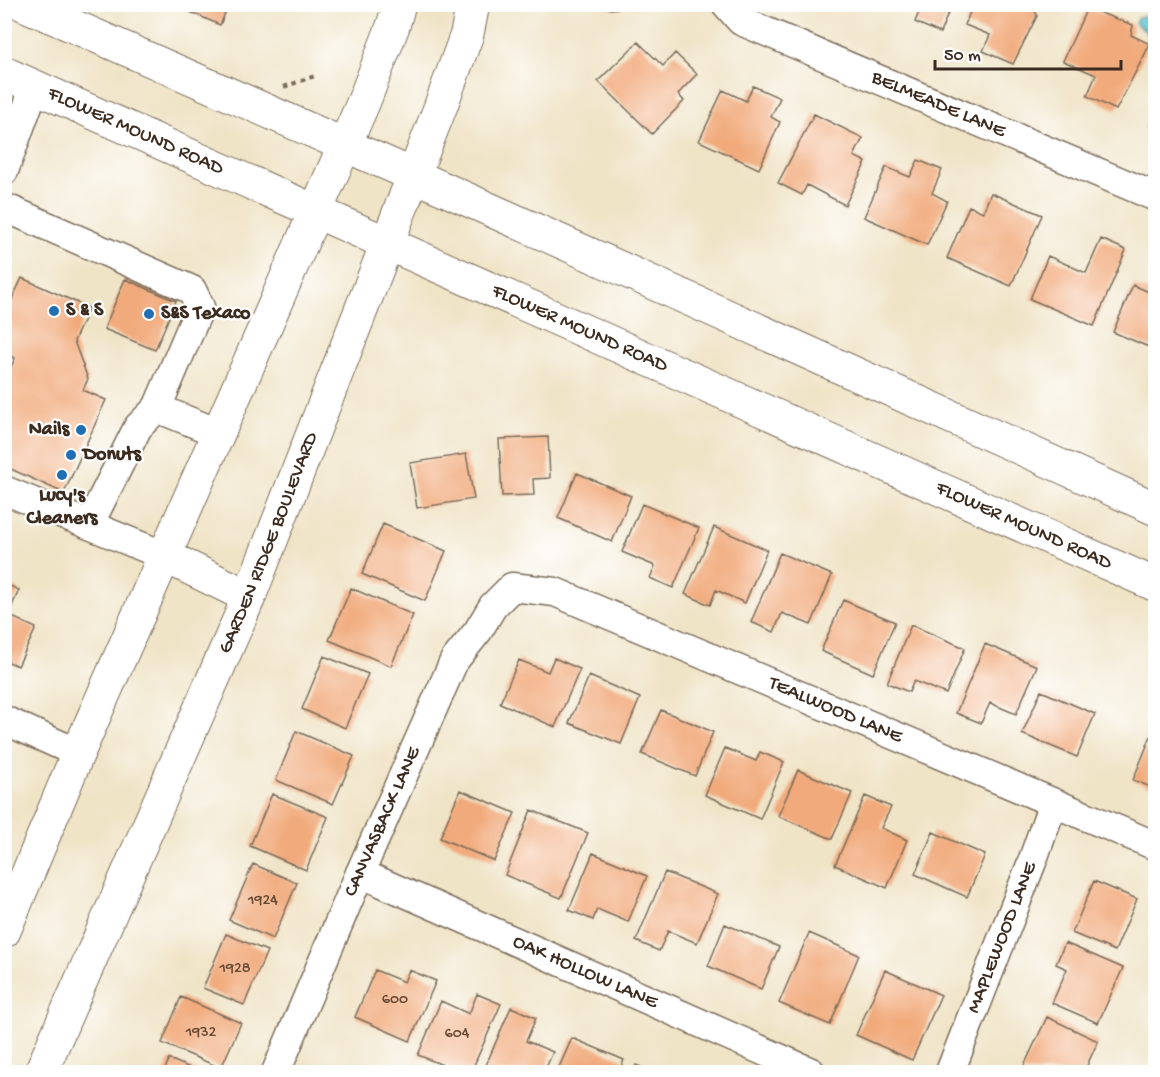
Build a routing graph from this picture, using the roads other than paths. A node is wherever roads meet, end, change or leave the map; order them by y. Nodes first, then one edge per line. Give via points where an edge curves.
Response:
1 (23, 4) edge
2 (399, 4) edge
3 (473, 4) edge
4 (726, 4) edge
5 (4, 73) edge
6 (35, 86) junction
7 (345, 146) junction
8 (4, 171) edge
9 (413, 175) junction
10 (1155, 197) edge
11 (4, 207) edge
12 (315, 211) junction
13 (387, 242) junction
14 (157, 408) junction
15 (219, 434) junction
16 (4, 490) edge
17 (1155, 509) edge
18 (89, 525) junction
19 (165, 556) junction
20 (1155, 585) edge
21 (512, 587) joint
22 (249, 597) junction
23 (4, 720) edge
24 (78, 753) junction
25 (1053, 803) junction
26 (1155, 846) edge
27 (360, 873) junction
28 (4, 931) edge
29 (41, 1072) edge
30 (276, 1072) edge
31 (811, 1072) edge
32 (950, 1072) edge

1 - 7 main road
2 - 7 main road via 376,73
3 - 9 main road, GARDEN RIDGE BOULEVARD via 467,34
4 - 10 street, BELMEADE LANE via 741,21
5 - 6 main road, FLOWER MOUND ROAD
6 - 8 street
6 - 12 main road, FLOWER MOUND ROAD
7 - 9 main road
7 - 12 main road
9 - 13 main road, GARDEN RIDGE BOULEVARD
9 - 17 main road
11 - 14 street via 192,290 200,307
12 - 13 main road, FLOWER MOUND ROAD
12 - 15 main road
13 - 20 main road, FLOWER MOUND ROAD
13 - 22 main road, GARDEN RIDGE BOULEVARD
14 - 15 street
14 - 18 street via 138,427
15 - 19 main road
16 - 18 street
18 - 19 street
19 - 22 main road
19 - 24 main road
21 - 25 street, TEALWOOD LANE via 555,592
21 - 27 street, CANVASBACK LANE via 493,606 454,661
22 - 29 main road, GARDEN RIDGE BOULEVARD
23 - 24 street
24 - 28 main road
25 - 26 street, TEALWOOD LANE
25 - 32 street, MAPLEWOOD LANE
27 - 30 street, CANVASBACK LANE
27 - 31 street, OAK HOLLOW LANE

